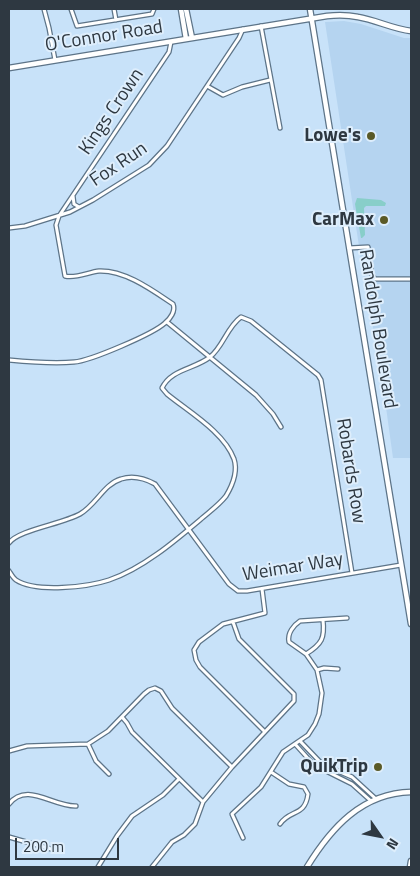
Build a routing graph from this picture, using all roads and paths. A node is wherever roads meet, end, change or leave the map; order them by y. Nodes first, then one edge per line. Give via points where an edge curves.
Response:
1 (44, 9) edge
2 (71, 9) edge
3 (114, 9) edge
4 (154, 9) edge
5 (180, 9) edge
6 (186, 9) edge
7 (310, 9) edge
8 (311, 18) junction
9 (116, 20) junction
10 (261, 26) junction
11 (243, 29) junction
12 (411, 31) edge
13 (189, 38) junction
14 (172, 41) junction
15 (55, 60) junction
16 (9, 68) edge
17 (270, 80) junction
18 (207, 86) junction
19 (280, 128) dead end
20 (72, 196) junction
21 (80, 207) junction
22 (59, 216) junction
23 (9, 228) edge
24 (349, 248) junction
25 (411, 279) edge
26 (167, 322) junction
27 (209, 358) junction
28 (9, 360) edge
29 (281, 427) dead end
30 (188, 530) junction
31 (9, 543) edge
32 (401, 565) junction
33 (10, 572) edge
34 (352, 573) junction
35 (262, 589) junction
36 (347, 618) dead end
37 (323, 620) junction
38 (233, 622) junction
39 (411, 624) edge
40 (306, 654) junction
41 (338, 669) dead end
42 (316, 670) junction
43 (122, 717) junction
44 (264, 732) junction
45 (300, 741) junction
46 (88, 744) junction
47 (295, 744) junction
48 (9, 751) edge
49 (232, 766) junction
50 (271, 772) junction
51 (109, 774) dead end
52 (179, 779) junction
53 (411, 792) edge
54 (376, 799) junction
55 (371, 801) junction
56 (204, 802) junction
57 (9, 804) edge
58 (76, 806) dead end
59 (280, 824) dead end
60 (9, 837) edge
61 (243, 838) dead end
62 (51, 849) dead end
63 (411, 862) edge
64 (98, 867) edge
65 (152, 867) edge
66 (307, 867) edge
67 (410, 867) edge

1 - 15 street
2 - 9 street via 77,26
3 - 9 street
4 - 9 street via 152,14
5 - 13 street
6 - 13 street
7 - 8 street, Randolph Boulevard
8 - 10 street, O'Connor Road
8 - 12 street, O'Connor Road via 351,16
8 - 24 street, Randolph Boulevard
10 - 11 street, O'Connor Road
10 - 17 street
11 - 13 street, O'Connor Road
11 - 18 street, Fox Run
13 - 14 street, O'Connor Road
14 - 15 street, O'Connor Road
14 - 20 street, Kings Crown via 169,52
15 - 16 street, O'Connor Road
17 - 18 street via 223,95
17 - 19 street
18 - 21 street, Fox Run via 155,160
20 - 21 street via 74,204
20 - 22 street, Kings Crown
21 - 22 street, Fox Run
22 - 23 street, Fox Run
22 - 26 street via 56,224 65,276 102,271 138,282 173,304 173,312
24 - 25 street via 368,247 375,279
24 - 32 street, Randolph Boulevard
26 - 27 street
26 - 28 street via 138,339 75,362
27 - 29 street via 256,395
27 - 30 street via 170,377 162,388 218,435 234,460 234,475 226,495
27 - 34 street, Robards Row via 241,317 318,375
30 - 31 street via 155,484 130,477 115,482 81,514 22,533
30 - 33 street via 145,562 108,580 40,587 22,582
30 - 35 street, Weimar Way via 234,590
32 - 34 street, Weimar Way
32 - 39 street, Randolph Boulevard
34 - 35 street, Weimar Way
35 - 38 street via 265,613
36 - 37 street
37 - 40 street via 324,637
37 - 40 street via 295,624 289,642
38 - 44 street via 239,639 294,697
38 - 44 street via 223,624 199,642 194,655 200,667
40 - 42 street
41 - 42 street
42 - 45 street via 322,693 319,714 311,731
43 - 46 street
43 - 49 street via 155,688
43 - 52 street via 132,732
44 - 49 street
45 - 47 street
45 - 54 street via 322,764 352,777
46 - 48 street via 27,746
46 - 51 street via 96,761
47 - 50 street via 283,752
47 - 55 street via 314,765 352,784
49 - 56 street
50 - 59 street via 289,784 304,787 308,794 302,810
50 - 61 street via 255,794 232,814
52 - 56 street
52 - 64 street via 163,795 132,816
53 - 54 street via 393,793
54 - 55 street
55 - 66 street via 334,828
56 - 65 street via 195,824 172,842
57 - 58 street via 18,795 26,794
60 - 62 street
63 - 67 street

